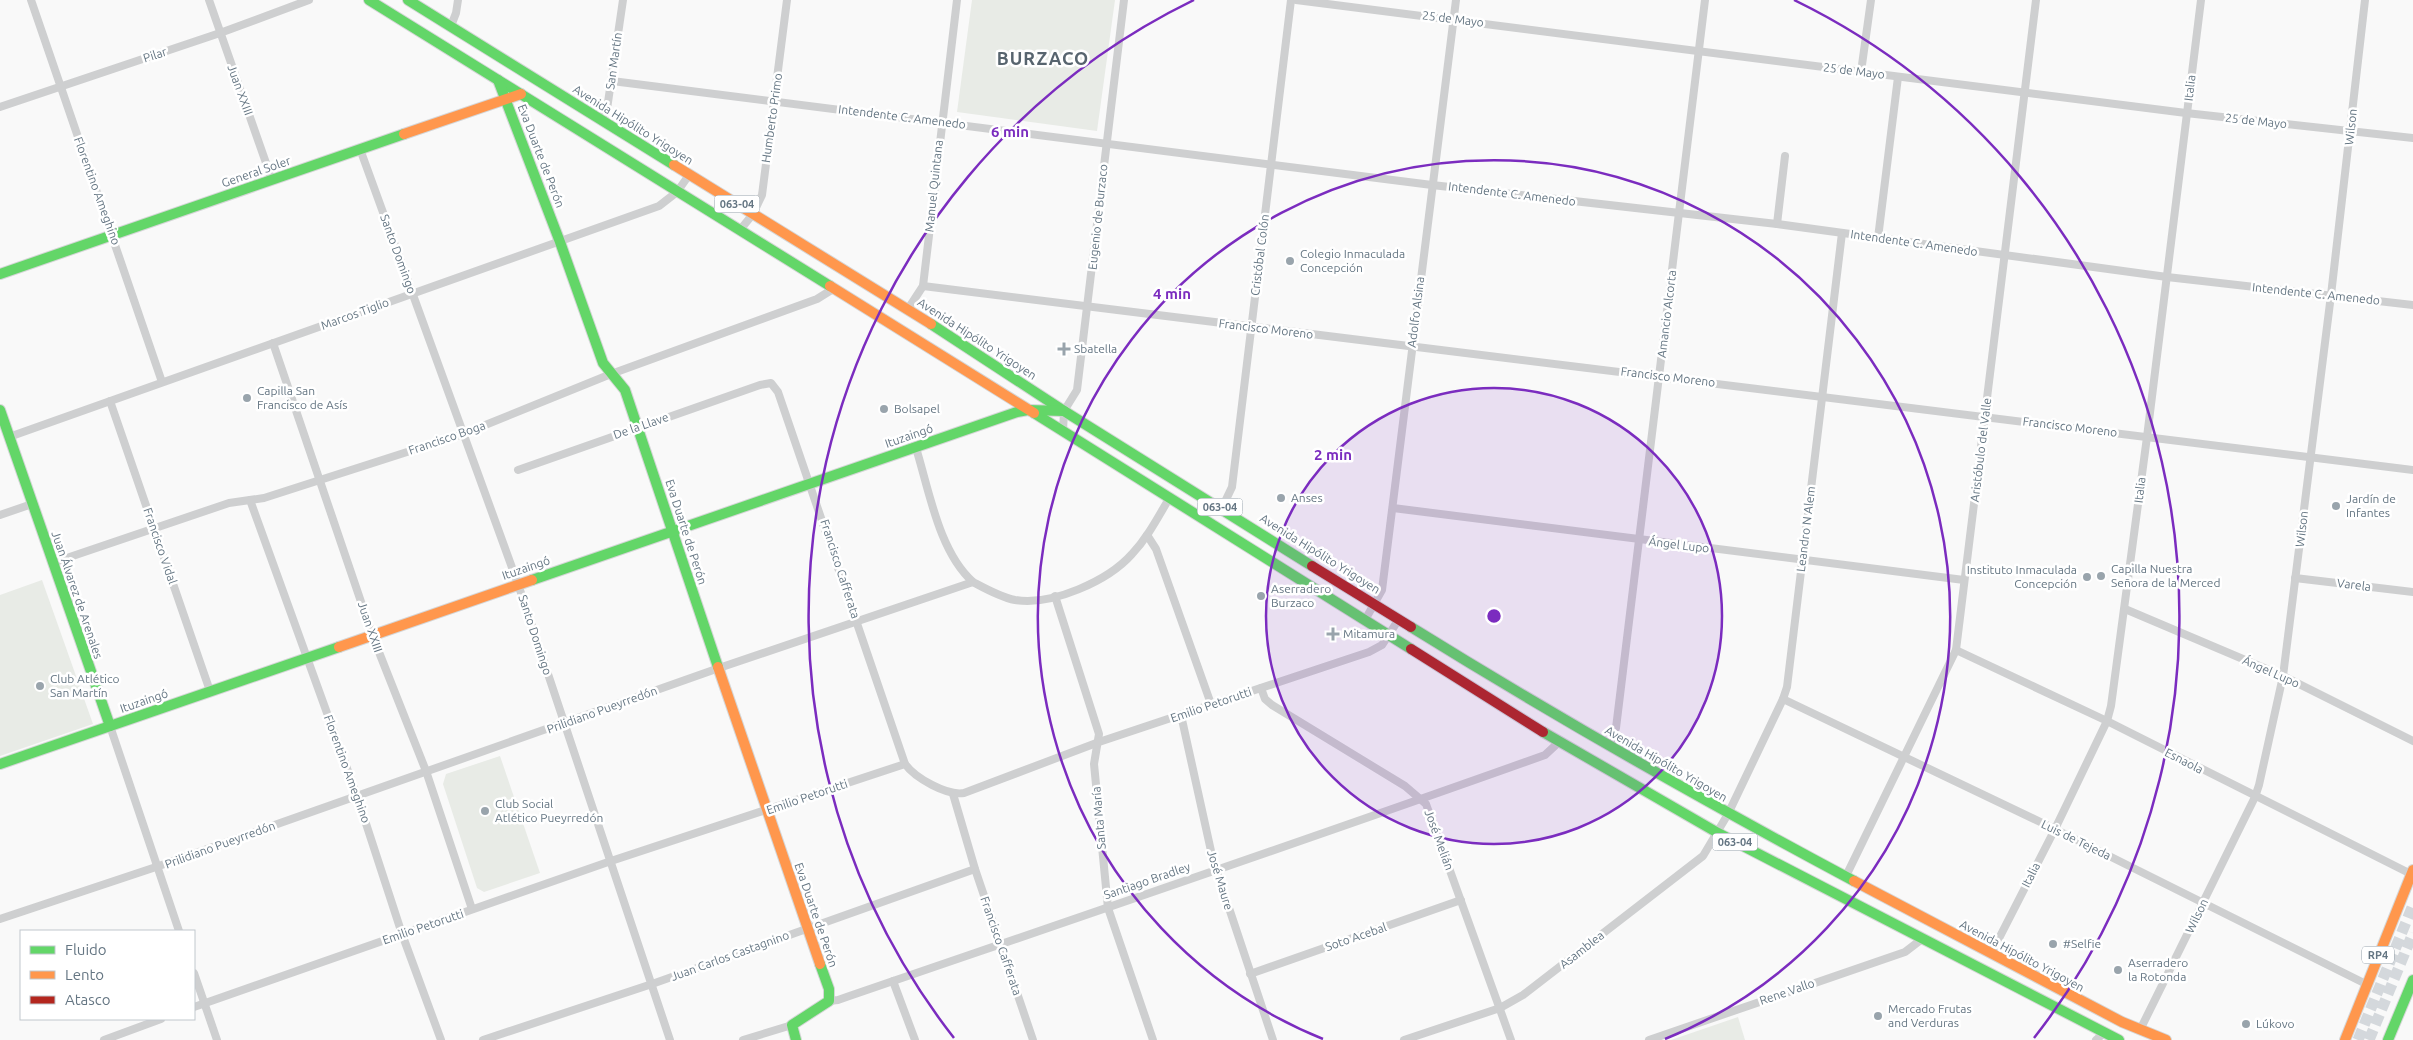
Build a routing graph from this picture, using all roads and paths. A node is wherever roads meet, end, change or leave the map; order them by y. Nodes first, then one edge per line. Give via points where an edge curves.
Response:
1 (31, 0) edge
2 (209, 0) edge
3 (309, 0) edge
4 (369, 0) edge
5 (408, 0) edge
6 (458, 0) edge
7 (622, 0) edge
8 (787, 0) edge
9 (957, 0) edge
10 (1124, 0) edge
11 (1291, 0) edge
12 (1296, 0) edge
13 (1456, 0) edge
14 (1705, 0) edge
15 (1871, 0) edge
16 (2036, 0) edge
17 (2201, 0) edge
18 (2364, 0) edge
19 (1453, 19) junction
20 (451, 26) junction
21 (220, 33) junction
22 (1699, 50) junction
23 (1861, 72) junction
24 (1898, 77) junction
25 (498, 80) junction
26 (612, 81) junction
27 (60, 86) junction
28 (2025, 92) junction
29 (521, 94) junction
30 (506, 100) junction
31 (775, 102) junction
32 (0, 107) edge
33 (2186, 113) junction
34 (600, 120) junction
35 (942, 121) junction
36 (2351, 130) junction
37 (2413, 138) edge
38 (1106, 143) junction
39 (360, 149) junction
40 (1785, 156) dead end
41 (1271, 163) junction
42 (689, 175) junction
43 (272, 180) junction
44 (1432, 185) junction
45 (677, 192) junction
46 (753, 214) junction
47 (1679, 214) junction
48 (1777, 224) junction
49 (740, 230) junction
50 (1842, 233) junction
51 (112, 234) junction
52 (1878, 238) junction
53 (560, 242) junction
54 (2005, 255) junction
55 (0, 274) edge
56 (2167, 277) junction
57 (923, 286) junction
58 (833, 290) junction
59 (412, 294) junction
60 (2331, 295) junction
61 (2413, 305) edge
62 (1088, 308) junction
63 (908, 309) junction
64 (1251, 328) junction
65 (273, 343) junction
66 (1412, 346) junction
67 (611, 374) junction
68 (1659, 376) junction
69 (162, 382) junction
70 (765, 383) joint
71 (1823, 397) junction
72 (110, 401) junction
73 (0, 410) edge
74 (1028, 410) junction
75 (1064, 411) junction
76 (1986, 416) junction
77 (638, 426) junction
78 (1063, 431) junction
79 (463, 434) junction
80 (10, 437) junction
81 (2147, 437) junction
82 (916, 448) junction
83 (2311, 457) junction
84 (518, 470) dead end
85 (2413, 470) edge
86 (320, 479) junction
87 (811, 484) junction
88 (1170, 497) junction
89 (250, 500) junction
90 (32, 504) junction
91 (1222, 508) junction
92 (1393, 508) junction
93 (0, 515) edge
94 (154, 528) junction
95 (672, 531) junction
96 (1148, 535) junction
97 (1639, 540) junction
98 (1802, 561) junction
99 (52, 563) junction
100 (2295, 578) junction
101 (1964, 580) junction
102 (973, 582) junction
103 (518, 584) junction
104 (2413, 592) edge
105 (1055, 596) junction
106 (1376, 604) junction
107 (2125, 609) junction
108 (1399, 619) junction
109 (1366, 620) junction
110 (857, 621) junction
111 (1389, 636) junction
112 (373, 637) junction
113 (1956, 650) junction
114 (306, 658) junction
115 (718, 668) junction
116 (2283, 676) junction
117 (1261, 688) junction
118 (210, 691) junction
119 (1784, 699) junction
120 (1211, 704) junction
121 (1181, 715) junction
122 (2107, 721) junction
123 (565, 724) junction
124 (110, 726) junction
125 (2413, 741) edge
126 (1099, 742) junction
127 (1559, 742) junction
128 (1609, 746) junction
129 (1904, 756) junction
130 (0, 764) edge
131 (906, 764) junction
132 (426, 771) junction
133 (953, 794) junction
134 (357, 796) junction
135 (2255, 797) junction
136 (1422, 799) junction
137 (766, 811) junction
138 (1728, 814) junction
139 (2055, 829) junction
140 (1718, 833) junction
141 (611, 862) junction
142 (156, 867) junction
143 (975, 869) junction
144 (1216, 870) junction
145 (2412, 872) edge
146 (1846, 876) junction
147 (1462, 900) junction
148 (2203, 902) junction
149 (1108, 908) junction
150 (472, 909) junction
151 (0, 919) edge
152 (807, 928) junction
153 (179, 930) edge
154 (402, 934) junction
155 (1922, 939) junction
156 (1000, 945) junction
157 (1991, 954) junction
158 (1250, 974) junction
159 (195, 976) edge
160 (893, 981) junction
161 (2413, 981) edge
162 (652, 984) junction
163 (2366, 984) junction
164 (829, 1002) junction
165 (204, 1003) junction
166 (195, 1007) edge
167 (1500, 1008) junction
168 (158, 1020) edge
169 (792, 1025) junction
170 (2140, 1030) junction
171 (2100, 1036) edge
172 (104, 1040) edge
173 (217, 1040) edge
174 (441, 1040) edge
175 (483, 1040) edge
176 (670, 1040) edge
177 (743, 1040) edge
178 (796, 1040) edge
179 (914, 1040) edge
180 (1033, 1040) edge
181 (1153, 1040) edge
182 (1273, 1040) edge
183 (1404, 1040) edge
184 (1511, 1040) edge
185 (1649, 1040) edge
186 (2118, 1040) edge
187 (2166, 1040) edge
188 (2345, 1040) edge
189 (2388, 1040) edge

1 - 27 street, Florentino Ameghino
2 - 21 street, Juan XXIII
3 - 21 street, Pilar
4 - 25 main road, 063-04
5 - 20 main road, Avenida Hipólito Yrigoyen / 063-04
6 - 20 street
7 - 26 street, San Martín
8 - 31 street, Humberto Primo
9 - 35 street, Manuel Quintana
10 - 38 street, Eugenio de Burzaco
11 - 41 street, Cristóbal Colón
12 - 19 street, 25 de Mayo
13 - 19 street, Adolfo Alsina
14 - 22 street, Amancio Alcorta
15 - 23 street
16 - 28 street, Aristóbulo del Valle
17 - 33 street, Italia
18 - 36 street, Wilson
19 - 22 street, 25 de Mayo
19 - 44 street, Adolfo Alsina
20 - 34 main road, Avenida Hipólito Yrigoyen / 063-04
21 - 27 street, Pilar
21 - 43 street, Juan XXIII
22 - 23 street, 25 de Mayo
22 - 47 street, Amancio Alcorta
23 - 24 street, 25 de Mayo
24 - 28 street, 25 de Mayo
24 - 52 street
25 - 29 main road, 063-04
25 - 30 main road, Eva Duarte de Perón
26 - 31 street, Intendente C. Amenedo
26 - 34 street, San Martín via 607,109
27 - 32 street, Pilar
27 - 51 street, Florentino Ameghino
28 - 33 street, 25 de Mayo
28 - 54 street, Aristóbulo del Valle
29 - 30 main road, General Soler
29 - 45 main road, 063-04
30 - 39 main road, General Soler
30 - 53 main road, Eva Duarte de Perón
31 - 35 street, Intendente C. Amenedo
31 - 46 street, Humberto Primo via 762,195
33 - 36 street, 25 de Mayo
33 - 56 street, Italia
34 - 42 main road, Avenida Hipólito Yrigoyen / 063-04
35 - 38 street, Intendente C. Amenedo
35 - 57 street, Manuel Quintana
36 - 37 street, 25 de Mayo
36 - 60 street, Wilson
38 - 41 street, Intendente C. Amenedo
38 - 62 street, Eugenio de Burzaco
39 - 43 main road, General Soler
39 - 59 street, Santo Domingo
40 - 48 street
41 - 44 street, Intendente C. Amenedo
41 - 64 street, Cristóbal Colón
42 - 45 street, Marcos Tiglio
42 - 46 main road, Avenida Hipólito Yrigoyen / 063-04
43 - 51 main road, General Soler
44 - 47 street, Intendente C. Amenedo
44 - 66 street, Adolfo Alsina
45 - 49 main road, 063-04
45 - 53 street, Marcos Tiglio via 659,206
46 - 49 street, Humberto Primo
46 - 63 main road, Avenida Hipólito Yrigoyen / 063-04
47 - 48 street, Intendente C. Amenedo
47 - 68 street, Amancio Alcorta
48 - 50 street, Intendente C. Amenedo
49 - 58 main road, 063-04
50 - 52 street, Intendente C. Amenedo
50 - 71 street, Leandro N Alem
51 - 55 main road, General Soler
51 - 69 street, Florentino Ameghino
52 - 54 street, Intendente C. Amenedo
53 - 59 street, Marcos Tiglio
53 - 67 main road, Eva Duarte de Perón via 603,363
54 - 56 street, Intendente C. Amenedo
54 - 76 street, Aristóbulo del Valle
56 - 60 street, Intendente C. Amenedo
56 - 81 street, Italia
57 - 62 street, Francisco Moreno
57 - 63 street, Manuel Quintana
58 - 67 street, Francisco Boga via 817,299
58 - 74 main road, 063-04
59 - 65 street, Marcos Tiglio
59 - 79 street, Santo Domingo
60 - 61 street, Intendente C. Amenedo
60 - 83 street, Wilson
62 - 64 street, Francisco Moreno
62 - 75 street, Eugenio de Burzaco via 1078,390
63 - 75 main road, Avenida Hipólito Yrigoyen / 063-04
64 - 66 street, Francisco Moreno
64 - 91 street, Cristóbal Colón via 1232,487
65 - 69 street, Marcos Tiglio
65 - 86 street, Juan XXIII
66 - 68 street, Francisco Moreno
66 - 92 street, Adolfo Alsina
67 - 77 main road, Eva Duarte de Perón via 623,385
67 - 79 street, Francisco Boga
68 - 71 street, Francisco Moreno
68 - 97 street, Amancio Alcorta
69 - 72 street, Marcos Tiglio
70 - 77 street, De la Llave
70 - 87 street, Francisco Cafferata via 771,383 778,392
71 - 76 street, Francisco Moreno
71 - 98 street, Leandro N Alem
72 - 80 street, Marcos Tiglio
72 - 94 street, Francisco Vidal
73 - 80 main road, Juan Álvarez de Arenales
74 - 75 main road, Ituzaingó
74 - 78 main road, 063-04
74 - 82 main road, Ituzaingó
75 - 78 street
75 - 91 main road, Avenida Hipólito Yrigoyen / 063-04
76 - 81 street, Francisco Moreno
76 - 101 street, Aristóbulo del Valle
77 - 84 street, De la Llave
77 - 95 main road, Eva Duarte de Perón
78 - 88 main road, 063-04
79 - 86 street, Francisco Boga
79 - 103 street, Santo Domingo
80 - 90 main road, Juan Álvarez de Arenales
81 - 83 street, Francisco Moreno
81 - 107 street, Italia
82 - 87 main road, Ituzaingó
82 - 102 street via 948,548 963,573
83 - 85 street, Francisco Moreno
83 - 100 street, Wilson
86 - 89 street, Francisco Boga
86 - 112 street, Juan XXIII
87 - 95 main road, Ituzaingó
87 - 110 street, Francisco Cafferata
88 - 96 street
88 - 109 main road, 063-04
89 - 94 street, Francisco Boga via 229,503
89 - 114 street, Florentino Ameghino
90 - 93 street
90 - 99 main road, Juan Álvarez de Arenales
91 - 106 main road, Avenida Hipólito Yrigoyen / 063-04
92 - 97 street, Ángel Lupo
92 - 106 street, Adolfo Alsina via 1382,590
94 - 99 street, Francisco Boga
94 - 118 street, Francisco Vidal
95 - 103 main road, Ituzaingó
95 - 115 main road, Eva Duarte de Perón
96 - 105 street via 1127,560 1108,574 1077,590
96 - 120 street via 1156,549
97 - 98 street, Ángel Lupo
97 - 128 street, Amancio Alcorta via 1616,728
98 - 101 street, Ángel Lupo
98 - 119 street, Leandro N Alem
99 - 124 main road, Juan Álvarez de Arenales
100 - 104 street, Varela
100 - 116 street, Wilson
101 - 113 street, Aristóbulo del Valle
102 - 105 street via 1015,600
102 - 110 street, Prilidiano Pueyrredón
103 - 112 main road, Ituzaingó
103 - 123 street, Santo Domingo
105 - 126 street, Santa María via 1098,727
106 - 108 main road, Avenida Hipólito Yrigoyen / 063-04
106 - 109 street, Adolfo Alsina
107 - 116 street, Ángel Lupo
107 - 122 street, Italia
108 - 111 street, Emilio Petorutti
108 - 128 main road, Avenida Hipólito Yrigoyen / 063-04
109 - 111 main road, 063-04
110 - 115 street, Prilidiano Pueyrredón
110 - 131 street, Francisco Cafferata
111 - 117 street, Emilio Petorutti via 1382,645 1369,652
111 - 127 main road, 063-04
112 - 114 main road, Ituzaingó
112 - 132 street, Juan XXIII
113 - 122 street, Esnaola
113 - 129 street, Aristóbulo del Valle
114 - 118 main road, Ituzaingó
114 - 134 street, Florentino Ameghino
115 - 123 street, Prilidiano Pueyrredón
115 - 137 main road, Eva Duarte de Perón
116 - 125 street, Ángel Lupo
116 - 135 street, Wilson
117 - 120 street, Emilio Petorutti
117 - 136 street, José Melián via 1265,699 1272,704
118 - 124 main road, Ituzaingó
119 - 129 street, Luis de Tejeda
119 - 138 street, Leandro N Alem
120 - 121 street, Emilio Petorutti
121 - 126 street, Emilio Petorutti
121 - 144 street, José Maure
122 - 135 street, Esnaola
122 - 139 street, Italia
123 - 132 street, Prilidiano Pueyrredón
123 - 141 street, Santo Domingo
124 - 130 main road, Ituzaingó
124 - 142 street, Juan Álvarez de Arenales
126 - 133 street, Emilio Petorutti via 964,793
126 - 149 street, Santa María via 1094,764
127 - 136 street, Santiago Bradley via 1545,755
127 - 140 main road, 063-04
128 - 138 main road, Avenida Hipólito Yrigoyen / 063-04
129 - 139 street, Luis de Tejeda
129 - 146 street, Aristóbulo del Valle
131 - 133 street via 910,770
131 - 137 street, Emilio Petorutti
132 - 134 street, Prilidiano Pueyrredón
132 - 150 street, Juan XXIII
133 - 143 street, Francisco Cafferata
134 - 142 street, Prilidiano Pueyrredón
134 - 154 street, Florentino Ameghino
135 - 145 street, Esnaola
135 - 148 street, Wilson
136 - 144 street, Santiago Bradley
136 - 147 street, José Melián
137 - 141 street, Emilio Petorutti
137 - 152 main road, Eva Duarte de Perón
138 - 140 street, Asamblea
138 - 146 main road, Avenida Hipólito Yrigoyen / 063-04
139 - 148 street, Luis de Tejeda
139 - 157 street, Italia
140 - 155 main road, 063-04
140 - 167 street, Asamblea via 1703,856 1523,995
141 - 150 street, Emilio Petorutti
141 - 162 street, Santo Domingo
142 - 151 street, Prilidiano Pueyrredón
142 - 153 street, Juan Álvarez de Arenales
143 - 152 street, Juan Carlos Castagnino
143 - 156 street, Francisco Cafferata
144 - 149 street, Santiago Bradley
144 - 158 street, José Maure
145 - 163 main road, RP4
146 - 157 main road, Avenida Hipólito Yrigoyen / 063-04
147 - 158 street, Soto Acebal
147 - 167 street, José Melián
148 - 163 street, Luis de Tejeda
148 - 170 street, Wilson
149 - 156 street, Santiago Bradley
149 - 181 street, Santa María
150 - 154 street, Emilio Petorutti
152 - 162 street, Juan Carlos Castagnino
152 - 164 main road, Eva Duarte de Perón via 829,989
154 - 165 street, Emilio Petorutti
154 - 174 street, Florentino Ameghino
155 - 171 main road, 063-04
155 - 185 street, Rene Vallo via 1905,952
156 - 160 street, Santiago Bradley
156 - 180 street, Francisco Cafferata
157 - 170 main road, Avenida Hipólito Yrigoyen / 063-04
158 - 182 street, José Maure
159 - 165 street
160 - 164 street, Santiago Bradley
160 - 179 street
161 - 189 main road
162 - 175 street, Juan Carlos Castagnino
162 - 176 street, Santo Domingo
163 - 188 main road, RP4
164 - 169 main road, Santiago Bradley
165 - 166 street, Emilio Petorutti
165 - 173 street
167 - 183 street, Asamblea
167 - 184 street, José Melián
168 - 172 street
169 - 177 street, Santiago Bradley
169 - 178 main road
170 - 187 main road, Avenida Hipólito Yrigoyen / 063-04
171 - 186 main road, 063-04

